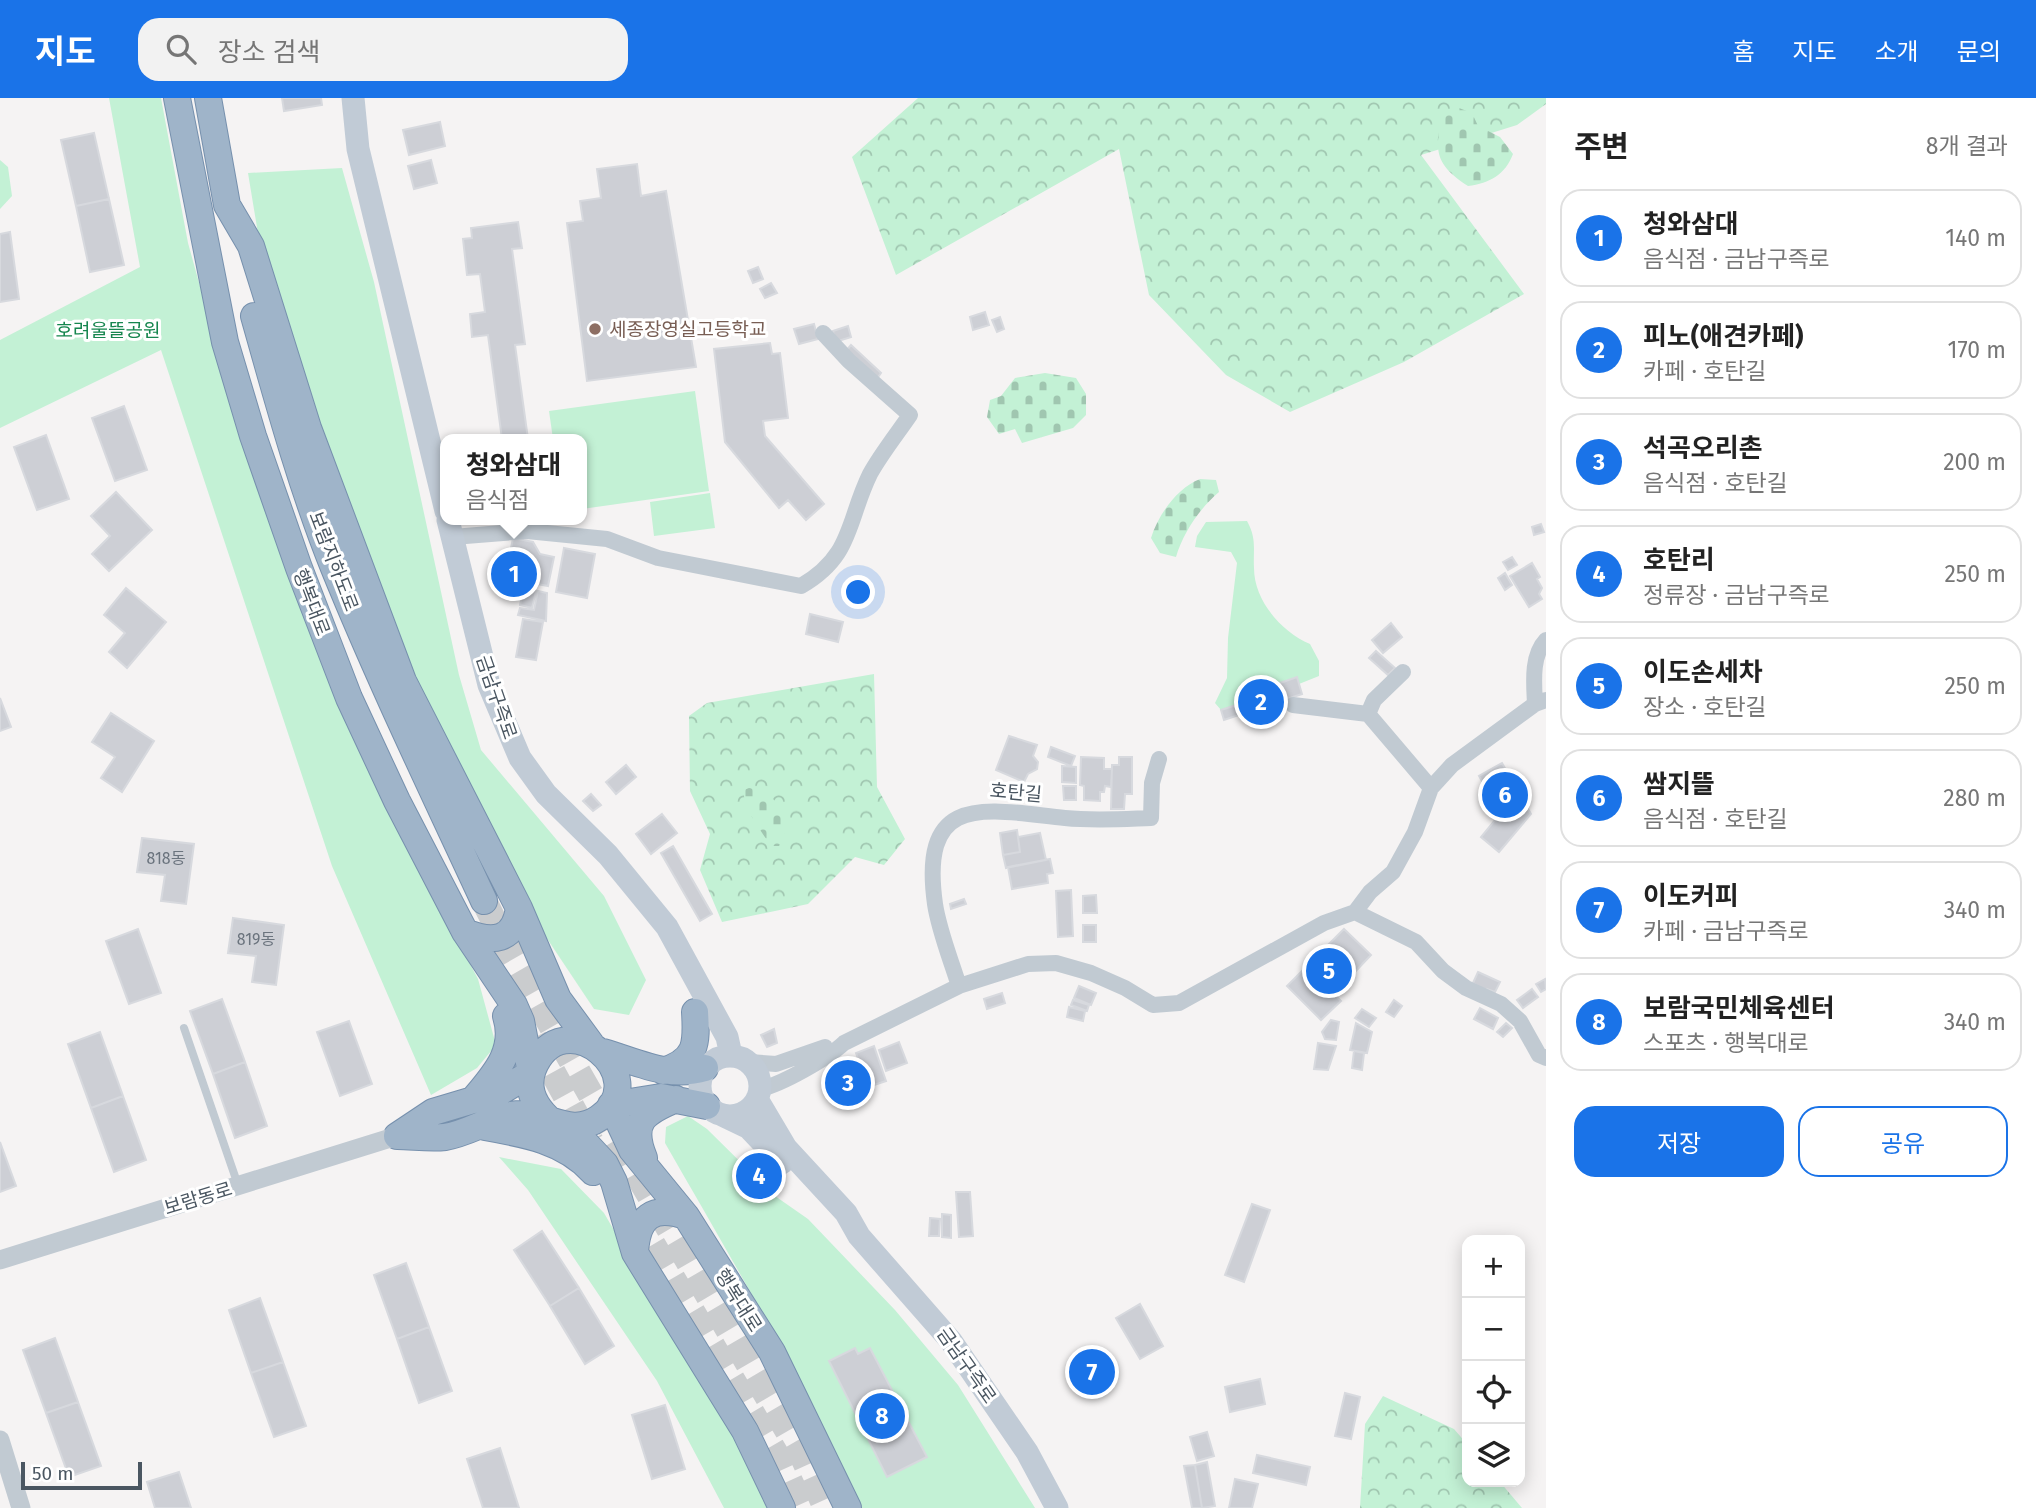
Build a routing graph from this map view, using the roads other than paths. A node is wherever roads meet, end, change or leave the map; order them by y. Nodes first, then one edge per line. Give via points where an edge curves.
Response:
1 (177, 98) edge
2 (208, 98) edge
3 (353, 98) edge
4 (227, 205) junction
5 (823, 333) dead end
6 (440, 485) edge
7 (451, 529) edge
8 (1546, 640) edge
9 (1403, 672) dead end
10 (1540, 702) edge
11 (1293, 705) dead end
12 (1368, 714) junction
13 (1159, 759) dead end
14 (1431, 788) junction
15 (519, 908) junction
16 (652, 911) junction
17 (1355, 912) junction
18 (471, 920) junction
19 (959, 986) junction
20 (695, 1012) junction
21 (184, 1028) dead end
22 (844, 1043) junction
23 (597, 1048) junction
24 (1546, 1058) edge
25 (740, 1059) junction
26 (705, 1068) junction
27 (661, 1072) junction
28 (531, 1073) junction
29 (759, 1094) junction
30 (676, 1099) junction
31 (473, 1100) junction
32 (611, 1105) junction
33 (716, 1111) junction
34 (558, 1123) junction
35 (480, 1126) junction
36 (397, 1136) junction
37 (652, 1175) junction
38 (238, 1185) junction
39 (686, 1216) junction
40 (859, 1236) junction
41 (635, 1253) junction
42 (0, 1260) edge
43 (0, 1440) edge
44 (21, 1508) edge
45 (782, 1508) edge
46 (849, 1508) edge
47 (1057, 1508) edge

1 - 18 highway, 행복대로 via 225,342 299,568 349,698 397,801
2 - 4 highway
3 - 6 main road via 358,149
4 - 15 highway via 251,246 308,428 403,681
4 - 18 highway, 보람지하도로 via 289,443 334,566 400,721
5 - 7 street via 910,415 870,475 844,546 822,575 801,586 658,558 607,540
7 - 16 main road, 금남구즉로 via 489,685 520,758 546,794 608,855
8 - 10 street via 1533,674
9 - 12 street via 1374,701
10 - 14 street via 1452,765
11 - 12 street
12 - 14 street
13 - 19 street, 호탄길 via 1152,783 1151,818 1073,818 998,809 973,811 942,832 933,858 935,905
14 - 17 street via 1394,872
15 - 18 highway via 517,922 506,934 487,941
15 - 23 highway via 558,999
16 - 20 main road, 금남구즉로 via 649,926
16 - 25 main road, 금남구즉로 via 667,927
17 - 19 street via 1324,923 1179,1003 1153,1005 1125,988 1056,963 1028,964
17 - 24 street via 1416,942 1466,988 1501,1004 1520,1021 1539,1055
18 - 28 highway, 행복대로 via 521,1021
18 - 31 highway via 510,1030 508,1050
19 - 22 street
20 - 26 main road, 금남구즉로 via 712,1054
20 - 27 highway via 696,1038 690,1056
21 - 38 lane
22 - 25 street via 776,1064
22 - 29 street
23 - 27 highway
23 - 28 highway via 576,1040 562,1042 548,1048
23 - 32 highway via 612,1064 616,1077
25 - 26 main road via 721,1056
25 - 29 main road via 760,1079
26 - 27 highway via 690,1073
26 - 33 main road via 699,1088
28 - 31 highway via 500,1092
28 - 34 highway via 534,1100
29 - 33 main road via 743,1113
29 - 40 main road, 금남구즉로 via 786,1148 846,1213
30 - 32 highway
30 - 33 highway
30 - 37 highway via 648,1111 638,1127 639,1145
31 - 36 highway via 433,1112
32 - 34 highway via 591,1123
32 - 37 highway, 행복대로 via 632,1150
33 - 40 main road, 금남구즉로 via 749,1128 842,1231
34 - 35 highway via 522,1114
34 - 41 highway via 576,1133 605,1164
35 - 36 highway via 445,1137
35 - 41 highway via 533,1136 581,1159 605,1187
36 - 38 street, 보람동로
37 - 39 highway, 행복대로
38 - 42 street, 보람동로
39 - 41 highway via 666,1210 646,1217 637,1232
39 - 46 highway, 행복대로 via 772,1352
40 - 47 main road, 금남구즉로 via 951,1341 1027,1452
41 - 45 highway via 745,1430
43 - 44 street

